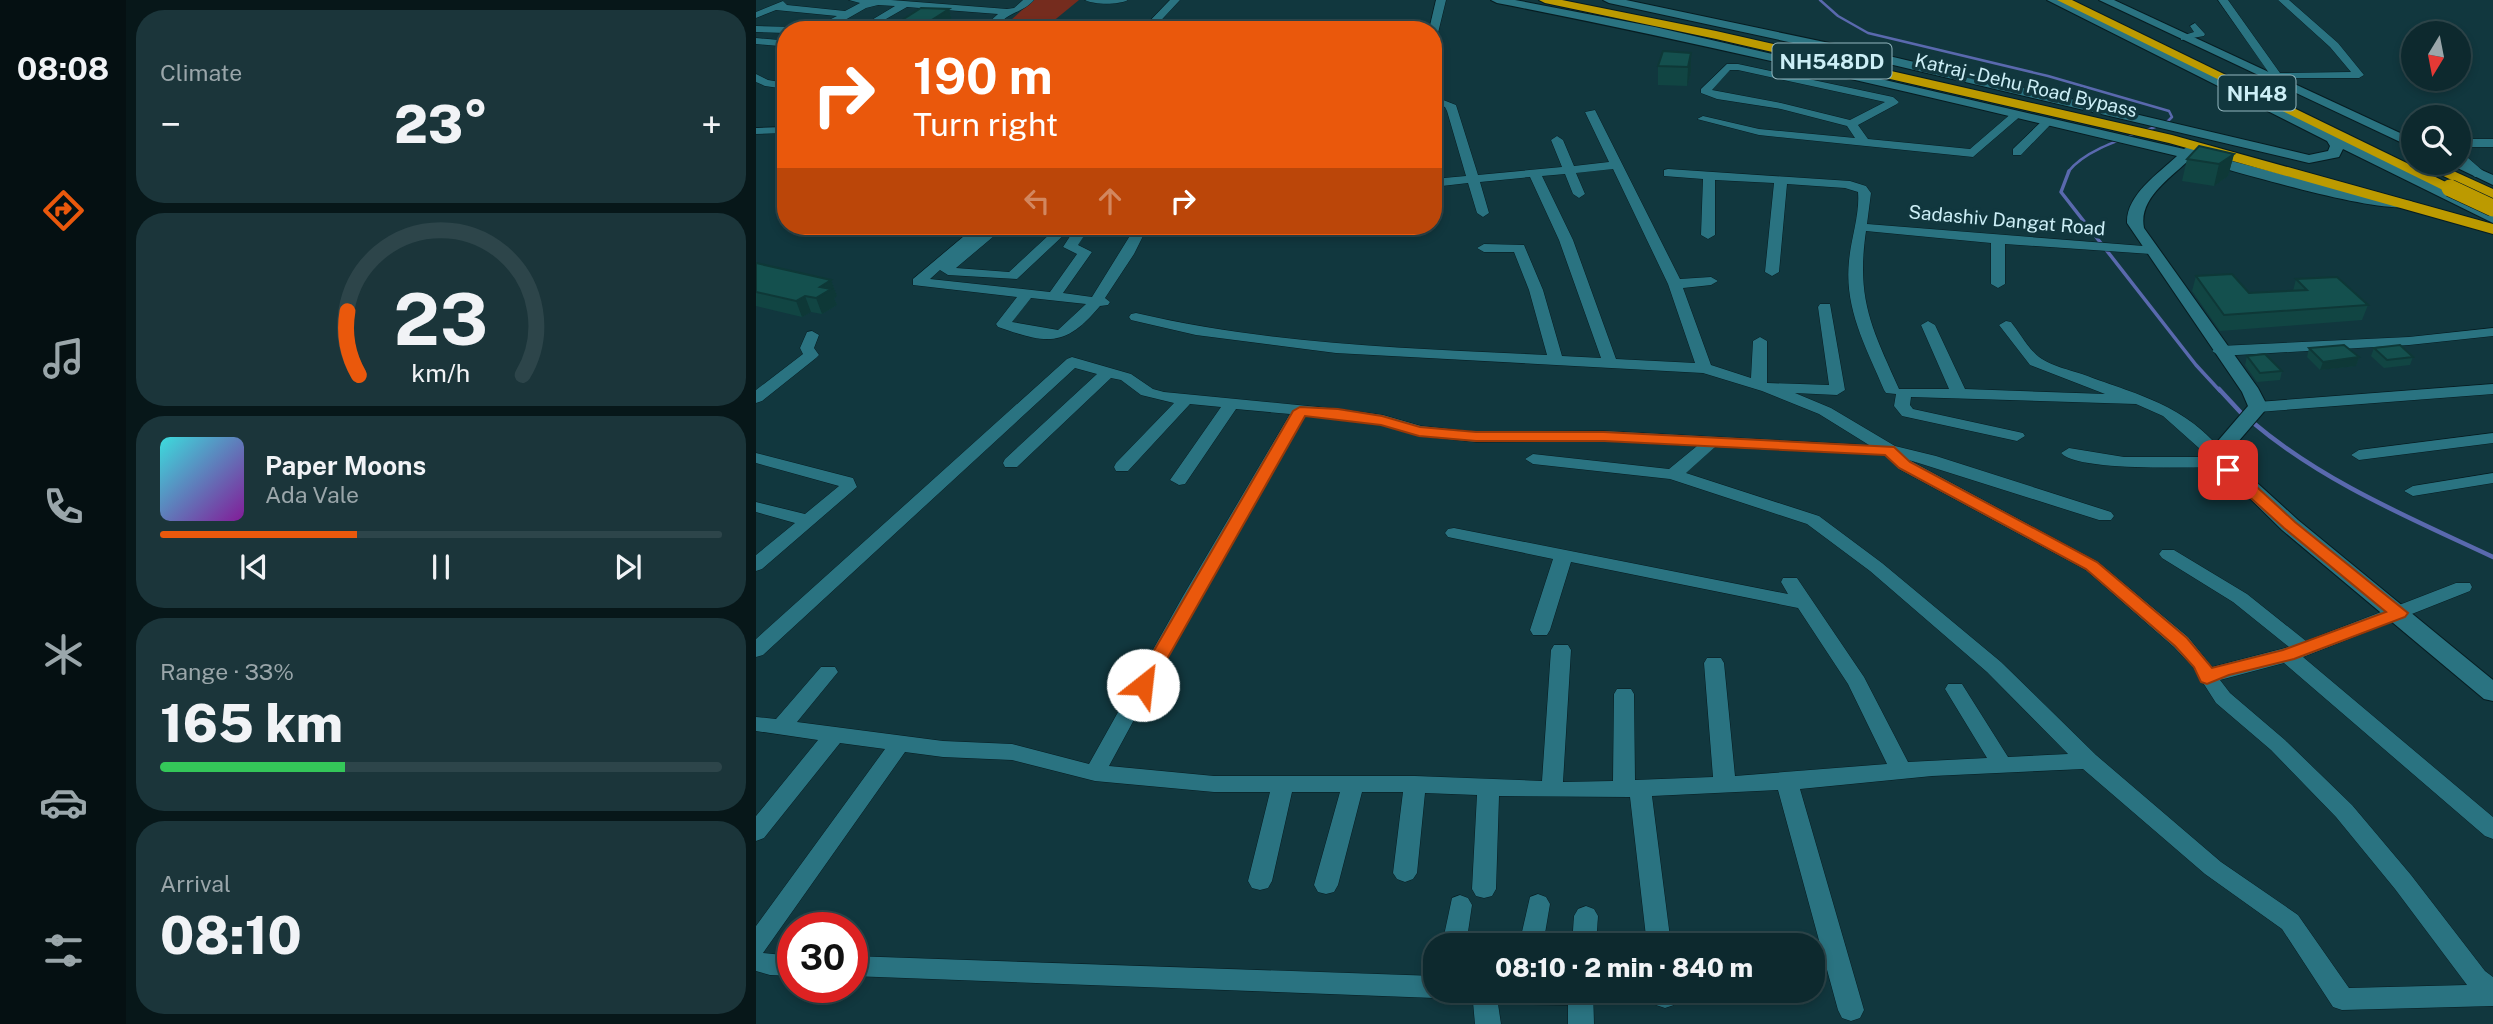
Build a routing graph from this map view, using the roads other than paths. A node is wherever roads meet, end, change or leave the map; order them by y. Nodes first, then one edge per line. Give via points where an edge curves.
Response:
1 (793, 0) edge
2 (854, 0) edge
3 (1029, 0) edge
4 (1090, 0) edge
5 (1123, 0) edge
6 (1175, 0) edge
7 (1441, 0) edge
8 (1497, 0) edge
9 (1545, 0) edge
10 (1576, 0) edge
11 (1609, 0) edge
12 (2053, 0) edge
13 (2063, 0) edge
14 (2085, 0) edge
15 (2105, 0) edge
16 (2223, 0) edge
17 (2283, 0) edge
18 (903, 6) junction
19 (773, 7) junction
20 (841, 13) dead end
21 (756, 15) edge
22 (1010, 15) junction
23 (835, 21) edge
24 (877, 21) edge
25 (1000, 21) edge
26 (1004, 21) edge
27 (1031, 21) edge
28 (1155, 21) edge
29 (1436, 21) edge
30 (2195, 26) dead end
31 (756, 29) edge
32 (777, 30) edge
33 (2185, 38) junction
34 (756, 41) edge
35 (777, 44) edge
36 (756, 76) edge
37 (2272, 76) junction
38 (777, 78) edge
39 (777, 85) edge
40 (1442, 102) edge
41 (1591, 112) dead end
42 (2017, 114) junction
43 (1703, 119) dead end
44 (2048, 121) junction
45 (2127, 121) junction
46 (1851, 124) junction
47 (777, 130) edge
48 (756, 131) edge
49 (2332, 137) junction
50 (2401, 138) edge
51 (2216, 139) junction
52 (1557, 140) dead end
53 (2179, 141) junction
54 (1865, 143) junction
55 (2471, 143) edge
56 (2493, 143) edge
57 (2401, 150) edge
58 (2017, 152) dead end
59 (1617, 165) junction
60 (1568, 169) junction
61 (1535, 172) junction
62 (1668, 173) dead end
63 (1709, 176) junction
64 (1474, 178) junction
65 (1781, 180) junction
66 (2481, 180) edge
67 (1442, 182) edge
68 (1579, 194) dead end
69 (2493, 196) edge
70 (2463, 202) junction
71 (2493, 208) edge
72 (1483, 213) dead end
73 (2493, 219) edge
74 (1859, 227) junction
75 (2493, 229) edge
76 (973, 235) edge
77 (988, 235) edge
78 (1057, 235) edge
79 (1078, 235) edge
80 (1137, 235) edge
81 (1708, 235) dead end
82 (1998, 239) junction
83 (1484, 248) dead end
84 (2151, 250) junction
85 (1772, 272) dead end
86 (988, 276) junction
87 (1711, 281) dead end
88 (1675, 284) junction
89 (1998, 284) dead end
90 (975, 288) junction
91 (1028, 293) junction
92 (1054, 296) junction
93 (1100, 302) junction
94 (1825, 307) dead end
95 (1136, 317) dead end
96 (2006, 325) dead end
97 (1928, 326) dead end
98 (2493, 332) edge
99 (812, 335) dead end
100 (1760, 341) dead end
101 (2220, 351) junction
102 (1556, 361) junction
103 (1610, 363) junction
104 (1704, 368) junction
105 (1108, 372) junction
106 (1764, 387) junction
107 (2493, 388) edge
108 (1892, 390) dead end
109 (1959, 394) junction
110 (2123, 395) junction
111 (756, 398) edge
112 (1185, 401) junction
113 (1233, 403) junction
114 (2255, 409) junction
115 (1300, 411) junction
116 (2017, 436) dead end
117 (2493, 438) edge
118 (1712, 441) junction
119 (1889, 450) junction
120 (2225, 452) junction
121 (2069, 453) dead end
122 (2359, 454) dead end
123 (756, 458) edge
124 (1533, 459) dead end
125 (1011, 463) dead end
126 (1122, 467) dead end
127 (1672, 474) junction
128 (2493, 478) edge
129 (1179, 480) dead end
130 (2413, 491) dead end
131 (756, 507) edge
132 (2105, 516) dead end
133 (809, 521) junction
134 (1454, 533) dead end
135 (1564, 554) junction
136 (2168, 554) dead end
137 (758, 562) edge
138 (1790, 582) dead end
139 (2463, 587) dead end
140 (1804, 603) junction
141 (2399, 613) junction
142 (1540, 630) dead end
143 (756, 650) edge
144 (1561, 650) dead end
145 (2296, 652) junction
146 (1714, 663) dead end
147 (828, 672) dead end
148 (2207, 677) junction
149 (1955, 689) dead end
150 (2493, 693) edge
151 (1623, 694) dead end
152 (756, 724) edge
153 (781, 727) junction
154 (835, 734) junction
155 (901, 742) junction
156 (2088, 761) junction
157 (2002, 765) junction
158 (1902, 772) junction
159 (1095, 773) junction
160 (1787, 782) junction
161 (1415, 784) junction
162 (1283, 785) junction
163 (1353, 785) junction
164 (1725, 785) junction
165 (1488, 787) junction
166 (1632, 789) junction
167 (1552, 790) junction
168 (2493, 830) edge
169 (756, 832) edge
170 (1405, 873) dead end
171 (1260, 881) dead end
172 (1326, 885) dead end
173 (1484, 889) dead end
174 (1538, 904) dead end
175 (1460, 905) dead end
176 (1586, 916) dead end
177 (1456, 933) edge
178 (1533, 933) edge
179 (1585, 933) edge
180 (1657, 933) edge
181 (756, 945) edge
182 (756, 961) edge
183 (777, 965) edge
184 (868, 967) edge
185 (1423, 987) edge
186 (2493, 994) edge
187 (1483, 1003) edge
188 (1581, 1003) edge
189 (1851, 1010) dead end
190 (1488, 1024) edge
191 (1581, 1024) edge

1 - 19 street
2 - 18 street
3 - 22 street
4 - 5 street
6 - 28 street
7 - 29 street
8 - 42 street via 1733,48
9 - 45 highway, Katraj - Dehu Road Bypass / NH548DD
10 - 45 highway, Katraj - Dehu Road Bypass / NH548DD
11 - 45 street via 1821,44
12 - 49 street
13 - 71 highway, NH48, bridge
14 - 57 highway, NH48
15 - 33 street
16 - 37 street
17 - 37 street via 2334,45 2359,75
18 - 22 street
18 - 23 street via 864,5
18 - 24 street
19 - 20 street
19 - 21 street
22 - 25 street
22 - 26 street
22 - 27 street
30 - 33 street via 2200,34
31 - 32 street
33 - 37 street
34 - 35 street
36 - 38 street
36 - 39 street
37 - 50 street
40 - 64 street via 1450,105
41 - 59 street
42 - 44 street
42 - 54 street via 1973,153
43 - 54 street via 1759,132
44 - 53 street via 2104,134
44 - 58 street
45 - 53 highway, Katraj - Dehu Road Bypass / NH548DD
46 - 46 street via 1892,100 1738,67 1727,67 1705,90
46 - 54 street
47 - 48 street
49 - 51 street via 2337,146 2334,154 2317,159
49 - 70 street
51 - 53 highway, Katraj - Dehu Road Bypass / NH548DD
51 - 73 highway, Katraj - Dehu Road Bypass / NH548DD
52 - 60 street
53 - 75 highway, Katraj - Dehu Road Bypass / NH548DD
53 - 84 street via 2136,206 2136,228
55 - 56 street
59 - 60 street
59 - 88 street
60 - 61 street
60 - 68 street
61 - 64 street
61 - 103 street via 1566,240
62 - 63 street
63 - 65 street
63 - 81 street
64 - 67 street
64 - 72 street
65 - 74 street via 1862,189 1866,193
65 - 85 street
66 - 69 highway
69 - 70 street
70 - 73 street
74 - 82 street, Sadashiv Dangat Road
74 - 108 street via 1857,302
76 - 90 street via 918,280
77 - 86 street via 946,269
78 - 86 street via 1016,274
79 - 92 street via 1070,247 1085,252
80 - 93 street
82 - 84 street, Sadashiv Dangat Road
82 - 89 street
83 - 102 street via 1519,248
84 - 101 street
86 - 90 street
87 - 88 street
88 - 104 street
90 - 91 street
91 - 92 street
91 - 93 street via 1003,324 1056,335 1069,331
92 - 93 street
94 - 106 street via 1837,390
95 - 102 street via 1273,343
96 - 110 street via 2035,362
97 - 109 street
98 - 101 street
99 - 111 street via 807,348 811,355
100 - 106 street
101 - 114 street
102 - 103 street
103 - 104 street
104 - 106 street
105 - 112 street via 1126,377 1147,392
105 - 125 street
105 - 143 street via 1072,362
106 - 119 street via 1825,411
107 - 114 street
109 - 110 street via 2099,399
109 - 116 street via 1904,392 1902,406 1908,413
110 - 120 street via 2156,403
112 - 113 street
112 - 126 street
113 - 115 street
113 - 129 street
114 - 120 street
115 - 118 street via 1476,437
115 - 159 street
117 - 122 street
118 - 119 street
118 - 127 street
119 - 132 street
119 - 148 street via 1905,465 2091,566 2181,642
120 - 121 street via 2124,462
120 - 141 street via 2290,525
123 - 133 street via 847,482 848,487
124 - 127 street
127 - 156 street via 1813,520 1994,667
128 - 130 street
131 - 133 street
133 - 137 street
134 - 135 street
135 - 140 street
135 - 142 street
136 - 145 street via 2239,598
138 - 140 street
139 - 141 street
140 - 158 street via 1857,682
141 - 145 street
141 - 150 street
144 - 167 street
145 - 148 street
145 - 168 street
146 - 164 street
147 - 153 street
148 - 186 street via 2223,698 2344,811
149 - 157 street
151 - 166 street
152 - 153 street
153 - 154 street
154 - 155 street
154 - 169 street
155 - 159 street via 1012,752
155 - 181 street
156 - 157 street
156 - 186 street via 2213,868 2290,922 2342,999
157 - 158 street
158 - 160 street
159 - 162 street
160 - 164 street
160 - 189 street
161 - 163 street
161 - 165 street
161 - 170 street
162 - 163 street
162 - 171 street
163 - 172 street
164 - 166 street
165 - 167 street
165 - 173 street
166 - 167 street
166 - 180 street
174 - 178 street
175 - 177 street
176 - 179 street
182 - 183 street
184 - 185 street
187 - 190 street via 1488,1010
188 - 191 street

